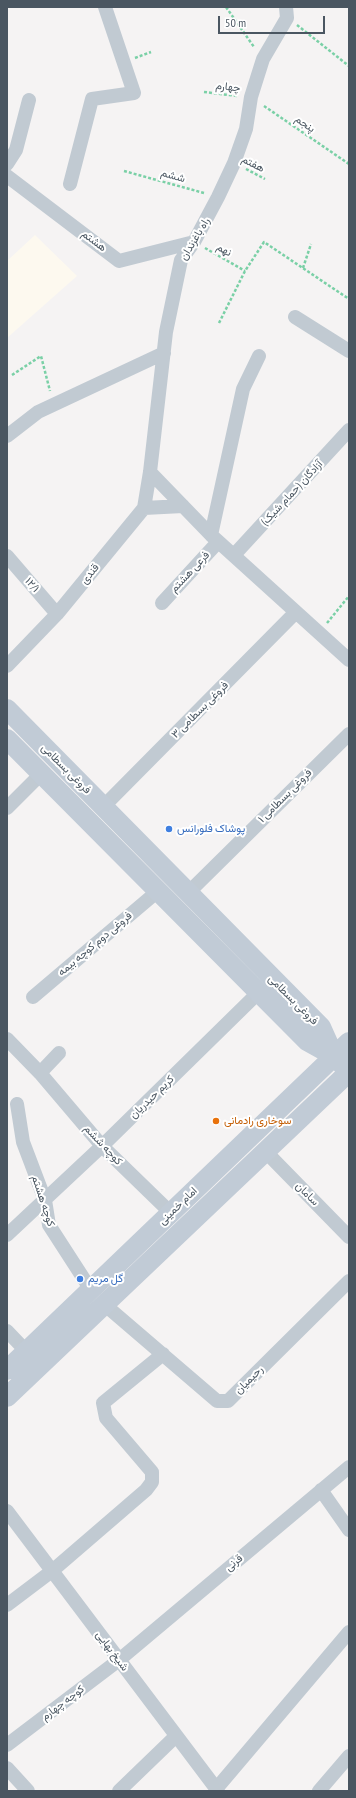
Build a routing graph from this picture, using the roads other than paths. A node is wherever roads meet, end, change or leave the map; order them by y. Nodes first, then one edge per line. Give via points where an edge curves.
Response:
1 (105, 7) edge
2 (286, 12) edge
3 (29, 100) dead end
4 (7, 164) edge
5 (7, 176) edge
6 (70, 184) dead end
7 (194, 242) junction
8 (295, 317) dead end
9 (349, 351) edge
10 (164, 353) junction
11 (259, 356) dead end
12 (349, 430) edge
13 (7, 436) edge
14 (150, 472) junction
15 (183, 506) junction
16 (144, 508) junction
17 (215, 538) junction
18 (234, 555) junction
19 (7, 556) edge
20 (162, 603) dead end
21 (296, 612) junction
22 (57, 614) junction
23 (349, 660) edge
24 (7, 666) edge
25 (7, 709) edge
26 (7, 739) edge
27 (347, 740) edge
28 (41, 774) junction
29 (103, 807) junction
30 (7, 808) edge
31 (158, 891) junction
32 (188, 893) junction
33 (258, 993) junction
34 (33, 997) dead end
35 (7, 1039) edge
36 (349, 1042) edge
37 (59, 1053) dead end
38 (334, 1056) junction
39 (349, 1072) edge
40 (40, 1073) junction
41 (17, 1104) dead end
42 (102, 1146) junction
43 (265, 1152) junction
44 (45, 1200) junction
45 (171, 1213) junction
46 (7, 1235) edge
47 (349, 1237) edge
48 (349, 1282) edge
49 (91, 1290) junction
50 (105, 1305) junction
51 (7, 1331) edge
52 (27, 1352) junction
53 (163, 1354) junction
54 (7, 1370) edge
55 (7, 1397) edge
56 (349, 1466) edge
57 (321, 1490) junction
58 (7, 1511) edge
59 (349, 1530) edge
60 (52, 1571) junction
61 (7, 1605) edge
62 (349, 1632) edge
63 (119, 1660) junction
64 (176, 1736) junction
65 (7, 1745) edge
66 (349, 1756) edge
67 (7, 1768) edge
68 (217, 1790) edge
69 (28, 1791) edge
70 (119, 1791) edge
71 (319, 1791) edge

1 - 6 street via 134,93 92,99
2 - 7 street, راه باغزندان via 263,59 251,97 246,129 234,163
3 - 4 street via 16,150
5 - 7 street, هشتم via 119,261
7 - 10 street, راه باغزندان via 181,260
8 - 9 street
10 - 13 street via 38,412
10 - 14 street, راه باغزندان
11 - 17 street via 243,389
12 - 18 street, آزادگان (حمام شیک)
14 - 15 street
14 - 16 street, راه باغزندان
15 - 16 street
15 - 17 street
16 - 22 street, قندی
17 - 18 street
17 - 20 street, فرعی هشتم
18 - 21 street
19 - 22 street, ۱۲/۱
21 - 23 street
21 - 29 street, فروغی بسطامی ۳
22 - 24 street, قندی
25 - 29 main road, فروغی بسطامی
26 - 28 main road, فروغی بسطامی
27 - 32 street, فروغی بسطامی ۱
28 - 30 street
28 - 31 main road, فروغی بسطامی
29 - 32 main road, فروغی بسطامی
31 - 33 main road, فروغی بسطامی
31 - 34 street, فروغی دوم کوچه بیمه
32 - 38 main road, فروغی بسطامی via 321,1027
33 - 38 main road, فروغی بسطامی via 308,1041
33 - 42 street, کریم حیدریان
35 - 40 street, کوچه ششم
36 - 38 main road, امام خمینی
37 - 40 street
38 - 39 main road
38 - 45 main road, امام خمینی
39 - 43 main road, امام خمینی
40 - 42 street, کوچه ششم
41 - 44 street, کوچه هشتم via 23,1142
42 - 44 street, کریم حیدریان
42 - 45 street, کوچه ششم
43 - 47 street, سامان
43 - 50 main road, امام خمینی
44 - 46 street, کریم حیدریان
44 - 49 street, کوچه هشتم via 49,1225
45 - 49 main road, امام خمینی
48 - 53 street, رحیمیان via 228,1401 217,1401
49 - 52 main road, امام خمینی
50 - 53 street, رحیمیان
50 - 55 main road, امام خمینی
51 - 52 street
52 - 54 main road, امام خمینی
53 - 60 street via 103,1403 106,1418 152,1472 152,1482
56 - 57 street, قرنی
57 - 59 street
57 - 63 street, قرنی
58 - 60 street, شیخ بهایی
60 - 61 street
60 - 63 street, شیخ بهایی
62 - 68 street
63 - 64 street, شیخ بهایی
63 - 65 street, کوچه چهارم
64 - 68 street, شیخ بهایی
64 - 70 street
66 - 71 street
67 - 69 street

